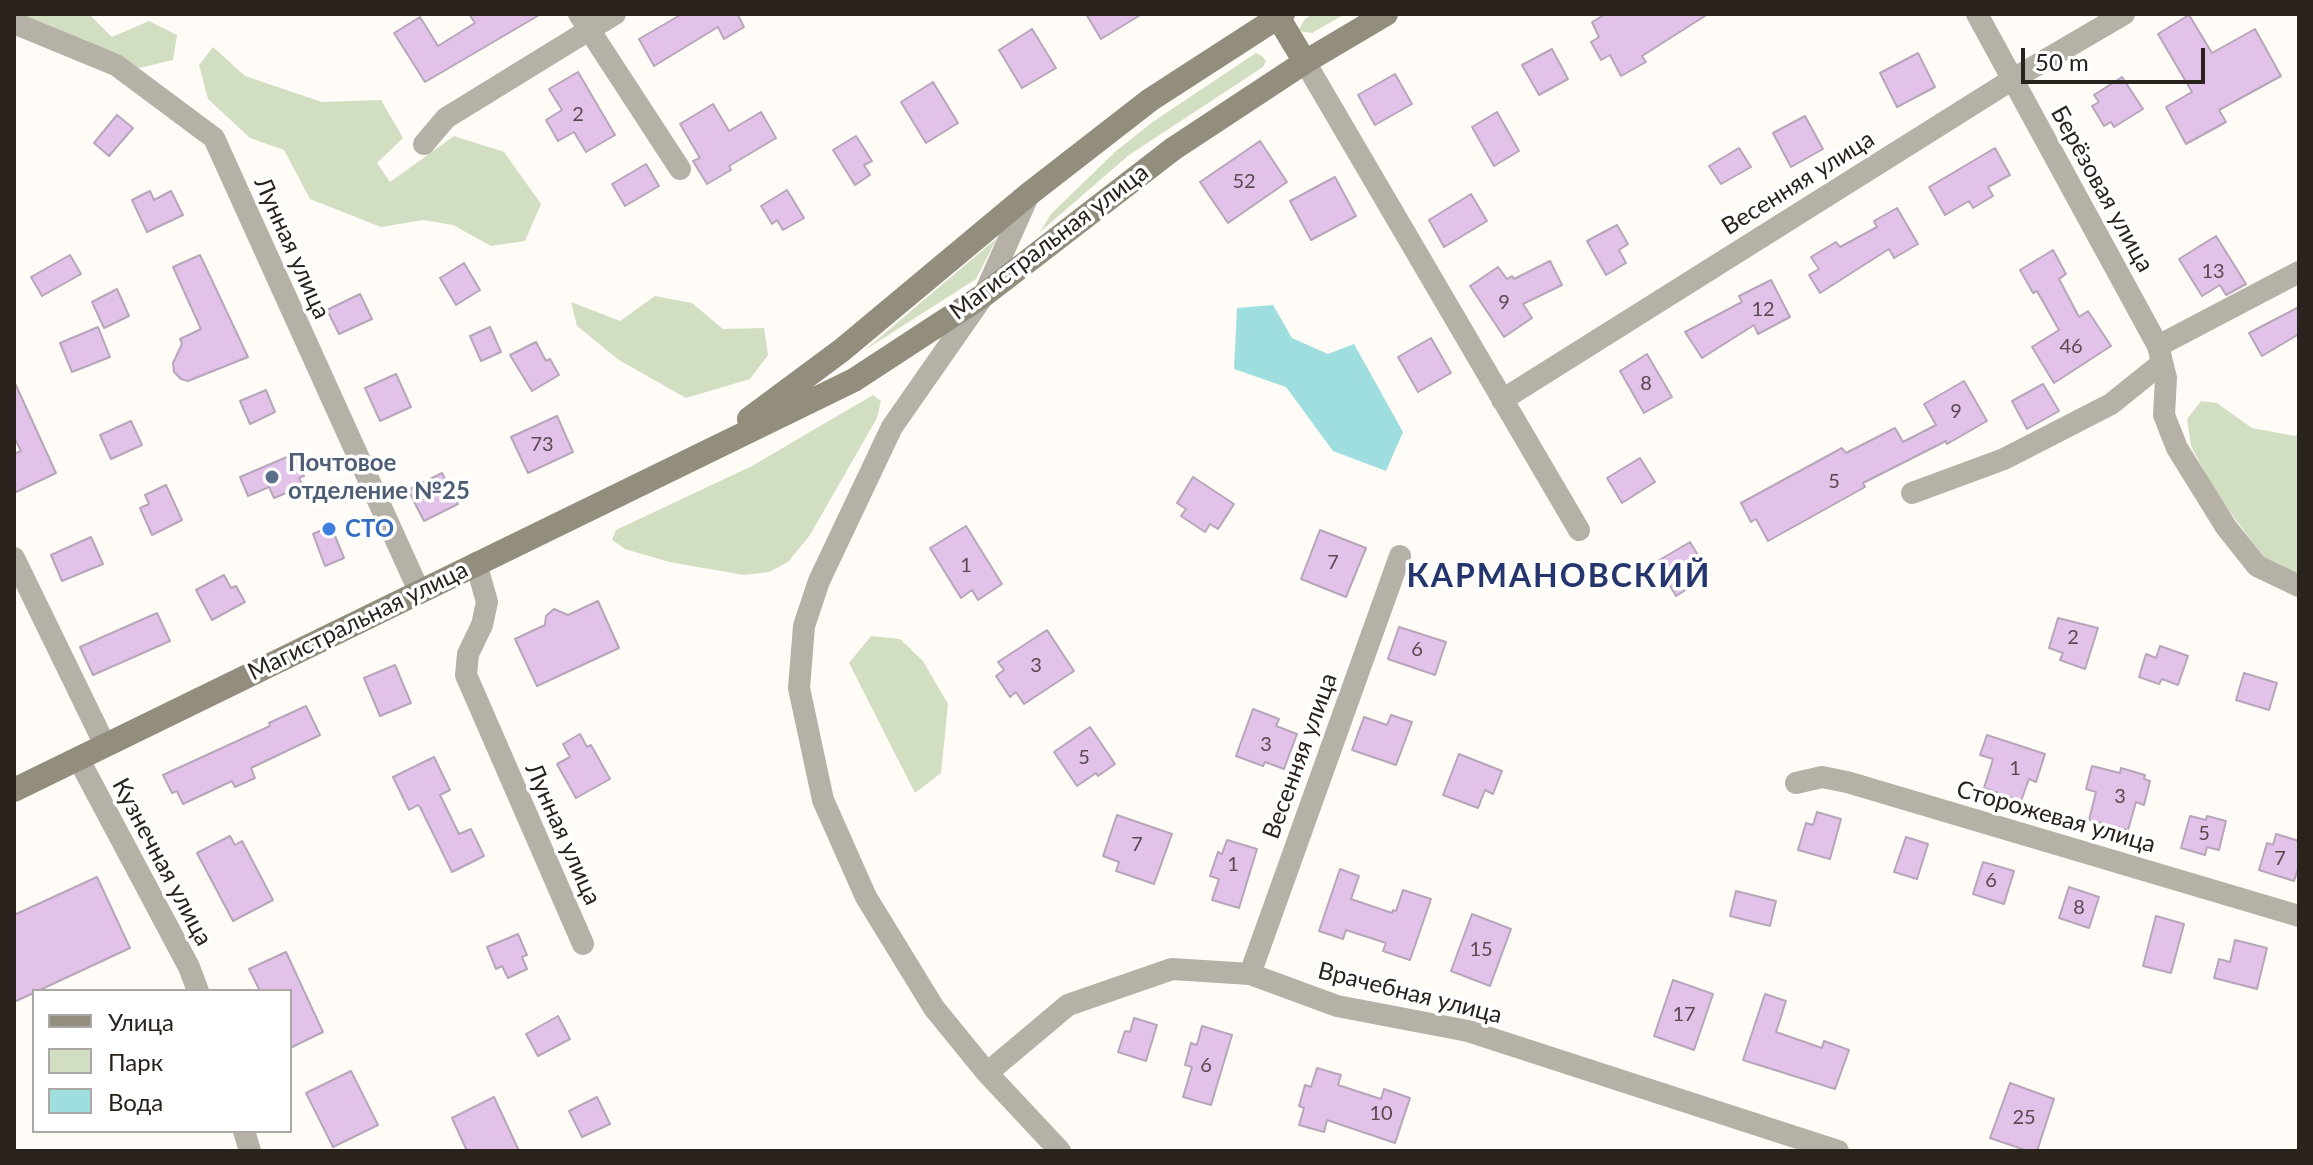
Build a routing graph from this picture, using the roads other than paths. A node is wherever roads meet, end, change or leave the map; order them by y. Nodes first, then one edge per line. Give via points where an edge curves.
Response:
1 (615, 14) edge
2 (1386, 14) edge
3 (1977, 14) edge
4 (2124, 14) edge
5 (1279, 15) edge
6 (584, 22) edge
7 (14, 23) edge
8 (1305, 62) junction
9 (2013, 79) junction
10 (424, 144) dead end
11 (680, 169) dead end
12 (1029, 194) junction
13 (2299, 272) edge
14 (984, 295) junction
15 (2160, 355) junction
16 (1502, 400) junction
17 (703, 454) junction
18 (1912, 493) dead end
19 (1579, 530) dead end
20 (1400, 556) dead end
21 (14, 558) edge
22 (476, 563) junction
23 (2299, 586) edge
24 (419, 591) junction
25 (105, 745) junction
26 (78, 758) junction
27 (1796, 783) dead end
28 (14, 790) edge
29 (2299, 916) edge
30 (583, 944) dead end
31 (1250, 974) junction
32 (197, 989) edge
33 (987, 1073) junction
34 (1060, 1151) edge
35 (1838, 1151) edge

1 - 6 street
2 - 8 main road, Магистральная улица
3 - 9 street, Берёзовая улица
4 - 9 street, Весенняя улица
5 - 8 main road
5 - 12 main road, Магистральная улица via 1150,100
6 - 10 street via 446,118
6 - 11 street
7 - 24 street, Лунная улица via 116,65 214,138
8 - 14 main road, Магистральная улица via 1173,149
8 - 16 street
9 - 15 street, Берёзовая улица
9 - 16 street, Весенняя улица
12 - 14 street
12 - 17 main road, Магистральная улица via 842,350
13 - 15 street
14 - 17 main road, Магистральная улица via 854,380
14 - 33 street via 892,427 832,553 804,626 799,688 823,800 866,897 934,1008
15 - 18 street via 2111,404 2004,459
15 - 23 street via 2166,378 2164,415 2177,448 2257,566
16 - 19 street
17 - 22 main road, Магистральная улица
20 - 31 street, Весенняя улица
21 - 25 street
22 - 24 main road, Магистральная улица
22 - 30 street, Лунная улица via 487,602 466,675
24 - 25 main road, Магистральная улица
25 - 26 main road, Магистральная улица
26 - 28 main road, Магистральная улица
26 - 32 street, Кузнечная улица
27 - 29 street, Сторожевая улица via 1822,777 1847,782
31 - 33 street, Врачебная улица via 1172,969 1068,1005
31 - 35 street, Врачебная улица via 1337,1006 1468,1031
33 - 34 street

